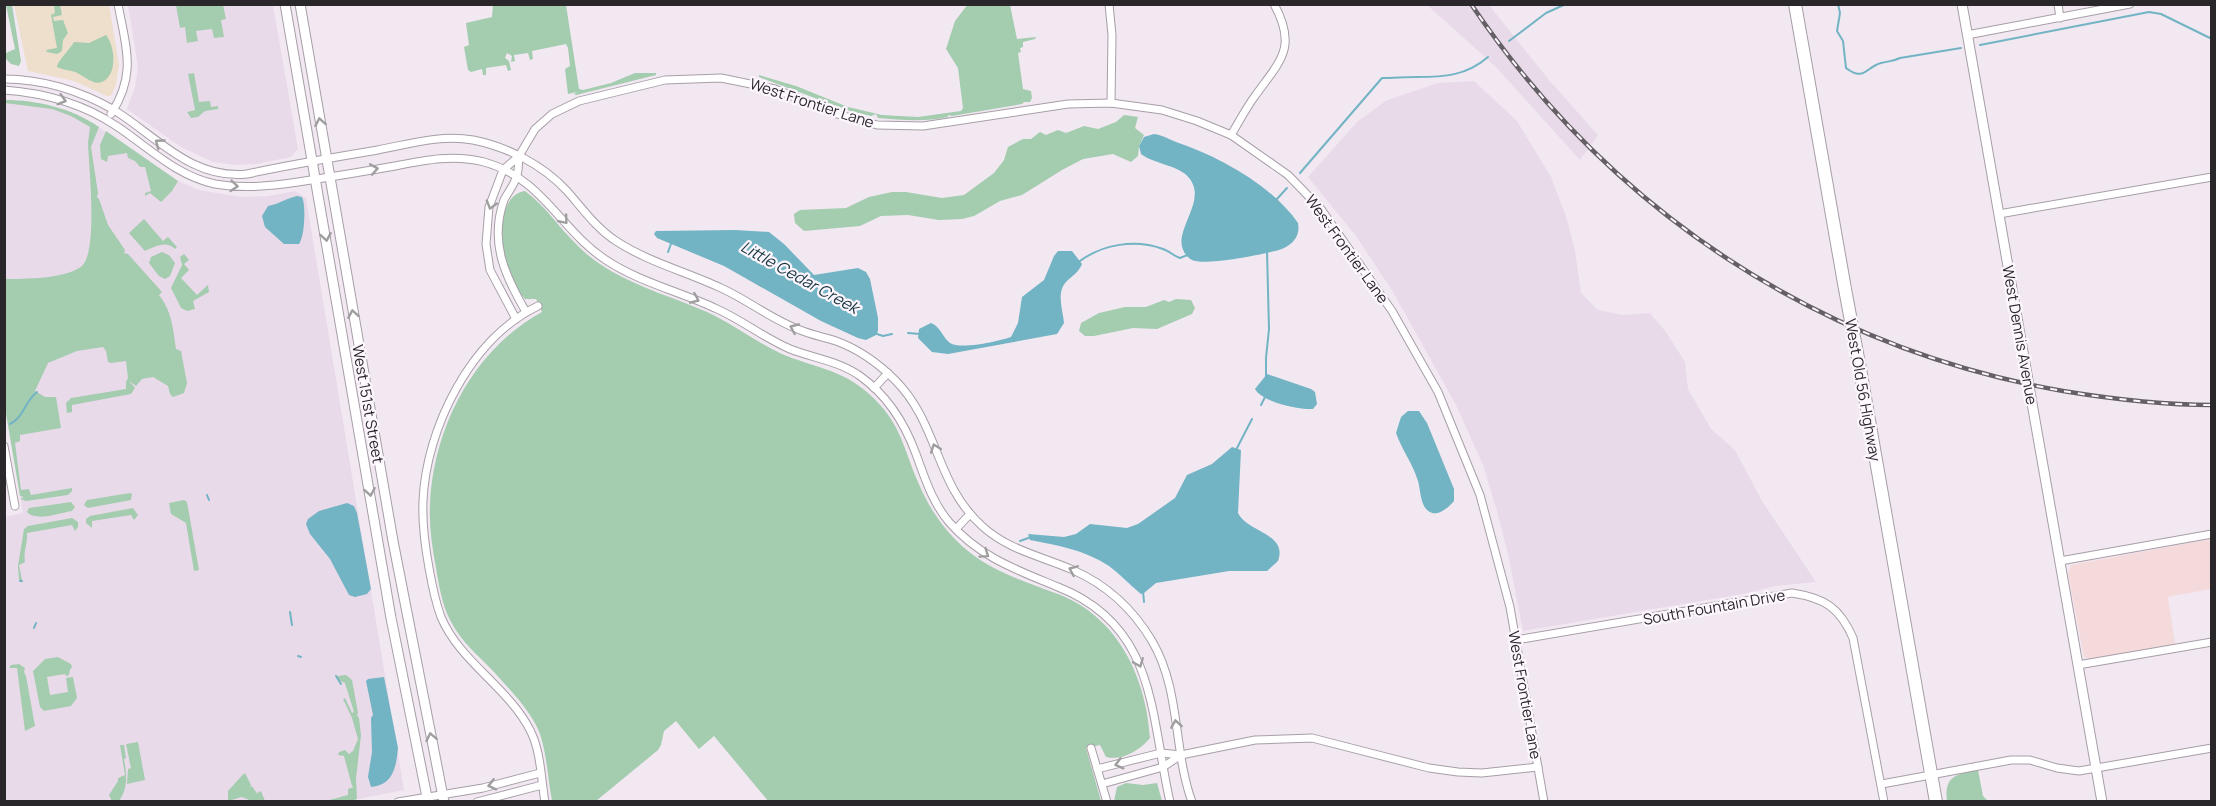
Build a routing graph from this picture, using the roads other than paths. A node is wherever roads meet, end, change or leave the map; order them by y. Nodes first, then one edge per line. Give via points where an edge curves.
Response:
1 (118, 4) edge
2 (285, 4) edge
3 (300, 4) edge
4 (1109, 4) edge
5 (1274, 4) edge
6 (1795, 4) edge
7 (1962, 4) edge
8 (2058, 4) edge
9 (2130, 4) edge
10 (2060, 18) junction
11 (1967, 35) junction
12 (4, 79) edge
13 (4, 90) edge
14 (1111, 103) junction
15 (114, 110) junction
16 (107, 120) junction
17 (1231, 135) junction
18 (519, 156) junction
19 (326, 159) junction
20 (314, 161) junction
21 (503, 170) junction
22 (517, 176) junction
23 (330, 177) junction
24 (2211, 177) edge
25 (316, 180) junction
26 (1999, 214) junction
27 (538, 306) dead end
28 (526, 312) junction
29 (516, 319) junction
30 (888, 373) junction
31 (874, 388) junction
32 (4, 446) edge
33 (15, 506) dead end
34 (970, 514) junction
35 (956, 529) junction
36 (2211, 534) edge
37 (2060, 561) junction
38 (1516, 640) junction
39 (2211, 642) edge
40 (2078, 665) junction
41 (1091, 748) dead end
42 (2211, 748) edge
43 (1161, 753) junction
44 (1181, 755) junction
45 (1163, 767) junction
46 (1538, 767) junction
47 (1098, 769) junction
48 (2096, 769) junction
49 (540, 773) junction
50 (1932, 775) junction
51 (1102, 784) junction
52 (1882, 784) junction
53 (542, 785) junction
54 (444, 798) edge
55 (427, 799) edge
56 (398, 801) edge
57 (477, 801) edge
58 (545, 801) edge
59 (1107, 801) edge
60 (1170, 801) edge
61 (1192, 801) edge
62 (1544, 801) edge
63 (1884, 801) edge
64 (1936, 801) edge
65 (2102, 801) edge

1 - 15 street via 129,65 124,90
2 - 20 main road, West 151st Street
19 -> 3 main road, West 151st Street
4 - 14 street
5 - 17 street via 1285,32 1284,51 1276,70
6 - 50 highway, West Old 56 Highway, bridge
7 - 11 main road, West Dennis Avenue
8 - 10 street
9 - 10 street
10 - 11 street
11 - 26 main road, West Dennis Avenue
12 - 15 street via 56,86
13 -> 16 street via 58,99
14 - 17 street, West Frontier Lane via 1170,112
14 - 18 street, West Frontier Lane via 1068,104 903,127 861,122 750,82 681,78 567,105 535,129
15 - 16 street
20 -> 15 street via 236,175 207,170 176,155
16 -> 25 street via 172,167 206,181 264,187
17 - 38 street, West Frontier Lane via 1288,175 1321,209 1392,310 1438,392 1480,495
18 - 19 street via 484,142 449,138
18 - 21 street
18 - 22 street
30 -> 18 street via 848,346 794,328 723,289 643,255 604,232 558,182
19 - 20 street
19 - 23 main road, West 151st Street
20 - 25 main road, West 151st Street
21 - 22 street
23 -> 21 street via 438,158 485,162
21 -> 29 street via 489,207 486,244 493,278
22 - 28 street via 502,208 498,241 507,279
22 -> 31 street via 608,261 729,314 789,349 847,368
23 - 25 street
54 -> 23 main road, West 151st Street via 391,530
24 - 26 street
25 -> 55 main road, West 151st Street via 391,618
26 - 37 main road, West Dennis Avenue
27 - 28 street
28 - 29 street
29 - 49 street via 477,355 445,414 428,459 423,525 441,617 466,656 525,723 536,745
30 - 31 street
34 -> 30 street via 947,480 919,410
31 - 35 street via 898,416 929,490
32 - 33 street
34 - 35 street
44 -> 34 street via 1162,661 1128,607 1083,574 1009,545
35 -> 43 street via 1005,566 1077,595 1108,617 1136,654 1145,676
36 - 37 street
37 - 40 main road, West Dennis Avenue
38 - 46 street, West Frontier Lane
38 - 52 street, South Fountain Drive via 1792,594 1821,600 1841,616 1853,638
39 - 40 street
40 - 48 main road, West Dennis Avenue
41 - 47 street
42 - 48 street
43 - 44 street
43 - 45 street
43 -> 47 street
44 - 45 street
44 - 46 street via 1255,740 1312,738 1458,772
44 - 61 street
45 - 51 street
45 - 60 street
46 - 62 street, West Frontier Lane
47 - 51 street
48 - 50 street via 2069,771 2023,759
48 - 65 main road, West Dennis Avenue
49 - 53 street
49 -> 54 street
50 - 52 street
50 - 64 highway, West Old 56 Highway
51 - 59 street
52 - 63 street, South Fountain Drive
53 - 57 street
53 - 58 street
54 - 55 street
55 - 56 street

